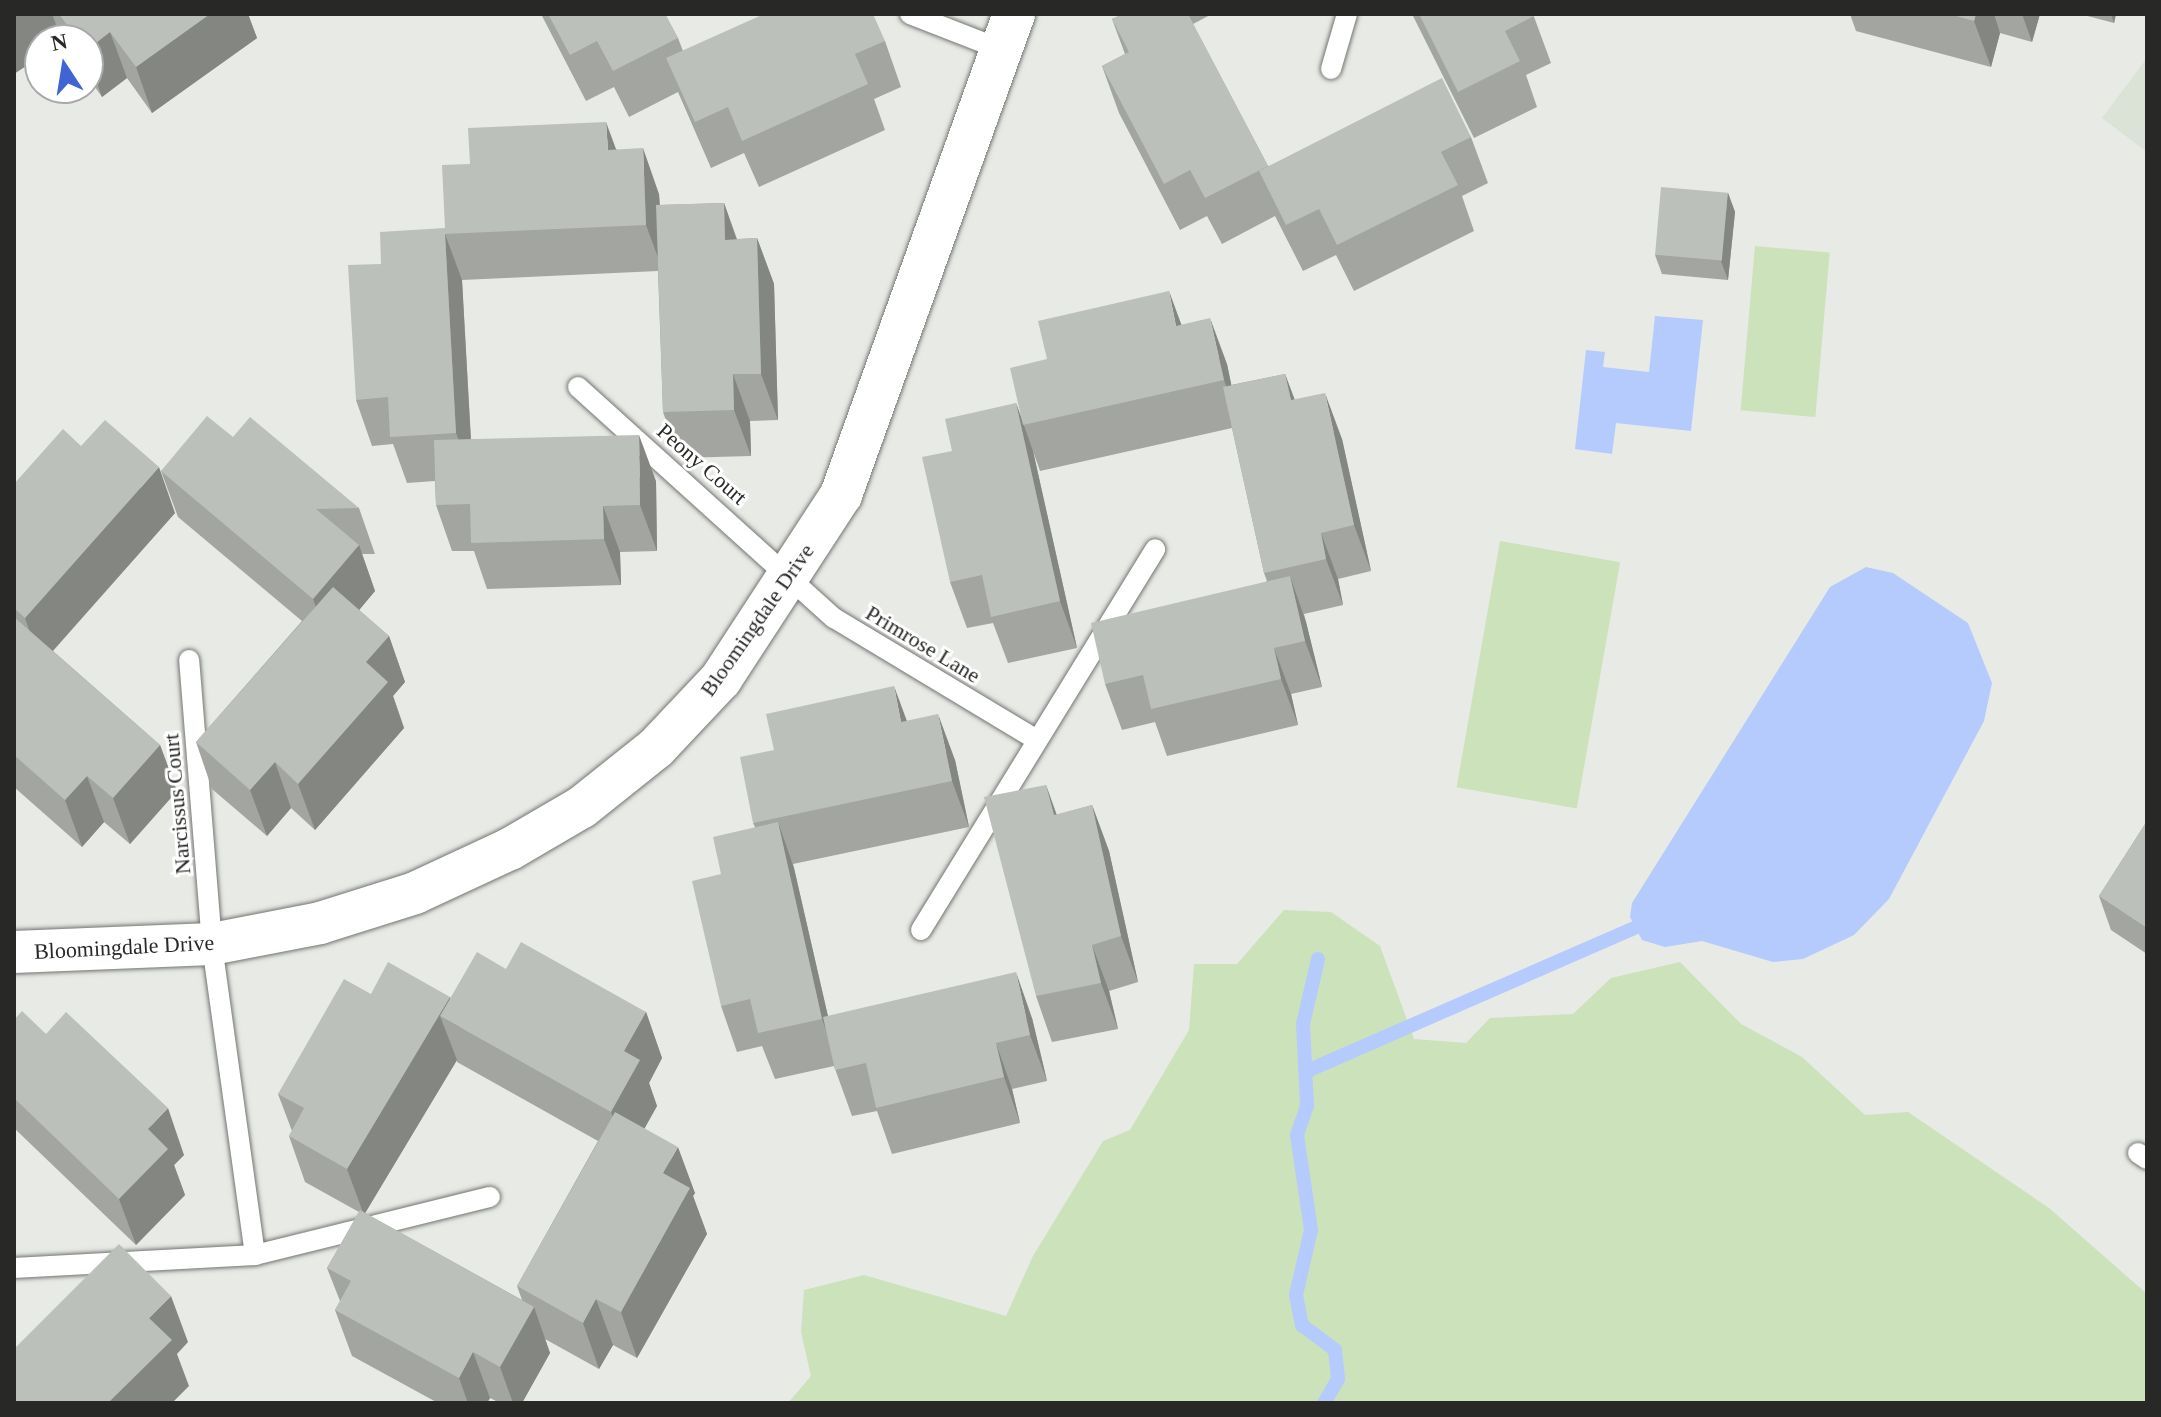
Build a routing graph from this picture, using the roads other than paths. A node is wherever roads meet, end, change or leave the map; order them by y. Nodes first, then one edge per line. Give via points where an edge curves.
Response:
1 (910, 14) edge
2 (1347, 14) edge
3 (1007, 32) edge
4 (1331, 69) dead end
5 (578, 387) dead end
6 (1155, 549) dead end
7 (789, 583) junction
8 (189, 660) dead end
9 (1037, 740) junction
10 (921, 930) dead end
11 (212, 944) junction
12 (14, 952) edge
13 (490, 1197) dead end
14 (255, 1255) junction
15 (14, 1268) edge

1 - 3 lane
2 - 4 lane
3 - 7 street, Bloomingdale Drive via 841,495
5 - 7 lane, Peony Court via 751,539
6 - 9 lane
7 - 9 lane, Primrose Lane
7 - 11 street, Bloomingdale Drive via 721,679 656,748 582,807 415,893 320,923
8 - 11 lane, Narcissus Court
9 - 10 lane
11 - 12 street, Bloomingdale Drive
11 - 14 lane, Narcissus Court
13 - 14 lane
14 - 15 lane

